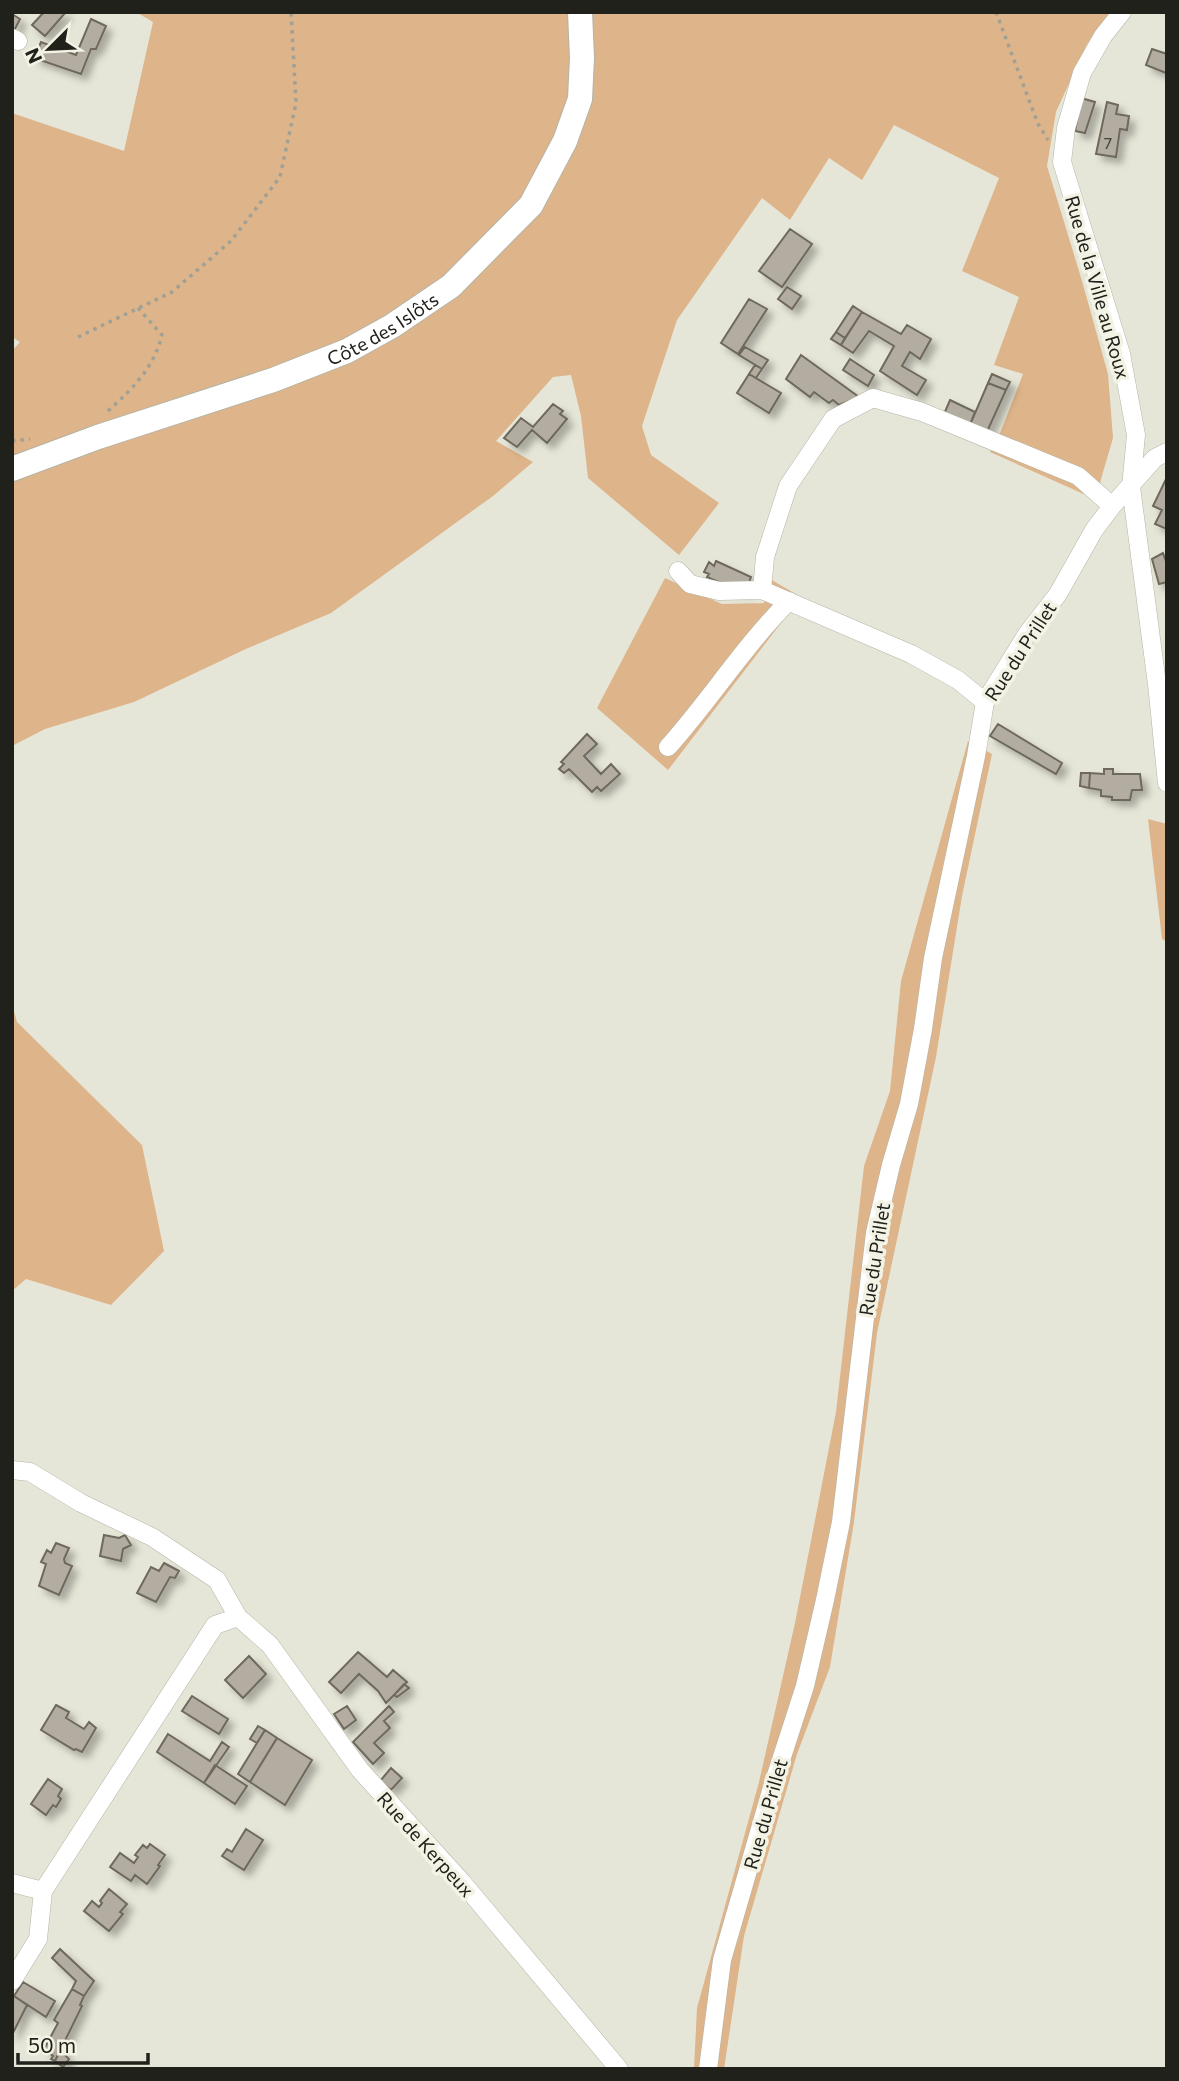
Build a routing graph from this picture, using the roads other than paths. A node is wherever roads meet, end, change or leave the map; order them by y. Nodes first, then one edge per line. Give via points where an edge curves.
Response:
1 (580, 12) edge
2 (1122, 12) edge
3 (1167, 452) edge
4 (12, 469) edge
5 (1131, 487) junction
6 (1112, 506) junction
7 (678, 571) dead end
8 (762, 590) junction
9 (789, 601) junction
10 (985, 702) junction
11 (668, 747) dead end
12 (1167, 783) edge
13 (12, 1470) edge
14 (238, 1617) junction
15 (12, 1883) edge
16 (43, 1891) junction
17 (12, 1981) edge
18 (619, 2069) edge
19 (708, 2069) edge

1 - 4 street, Côte des Islôts via 580,99 565,141 531,205 451,286 347,351
2 - 5 street, Rue de la Ville au Roux via 1082,73 1066,128 1062,162 1121,355 1136,435
3 - 5 street, Rue du Prillet
5 - 6 street, Rue du Prillet
5 - 12 street, Rue de la Ville au Roux
6 - 8 street via 1078,475 922,412 873,398 833,419 788,486 765,557
6 - 10 street, Rue du Prillet
7 - 8 street via 690,584 719,591
8 - 9 street
9 - 10 street via 911,654 958,680
9 - 11 street via 767,622
10 - 19 street, Rue du Prillet via 933,958 909,1104 875,1233 841,1522 805,1686 722,1960
13 - 14 street, Rue de Kerpeux via 30,1472 81,1503 152,1536 217,1580
14 - 16 street via 215,1625
14 - 18 street, Rue de Kerpeux via 270,1645 360,1770 462,1882
15 - 16 street
16 - 17 street via 38,1939

